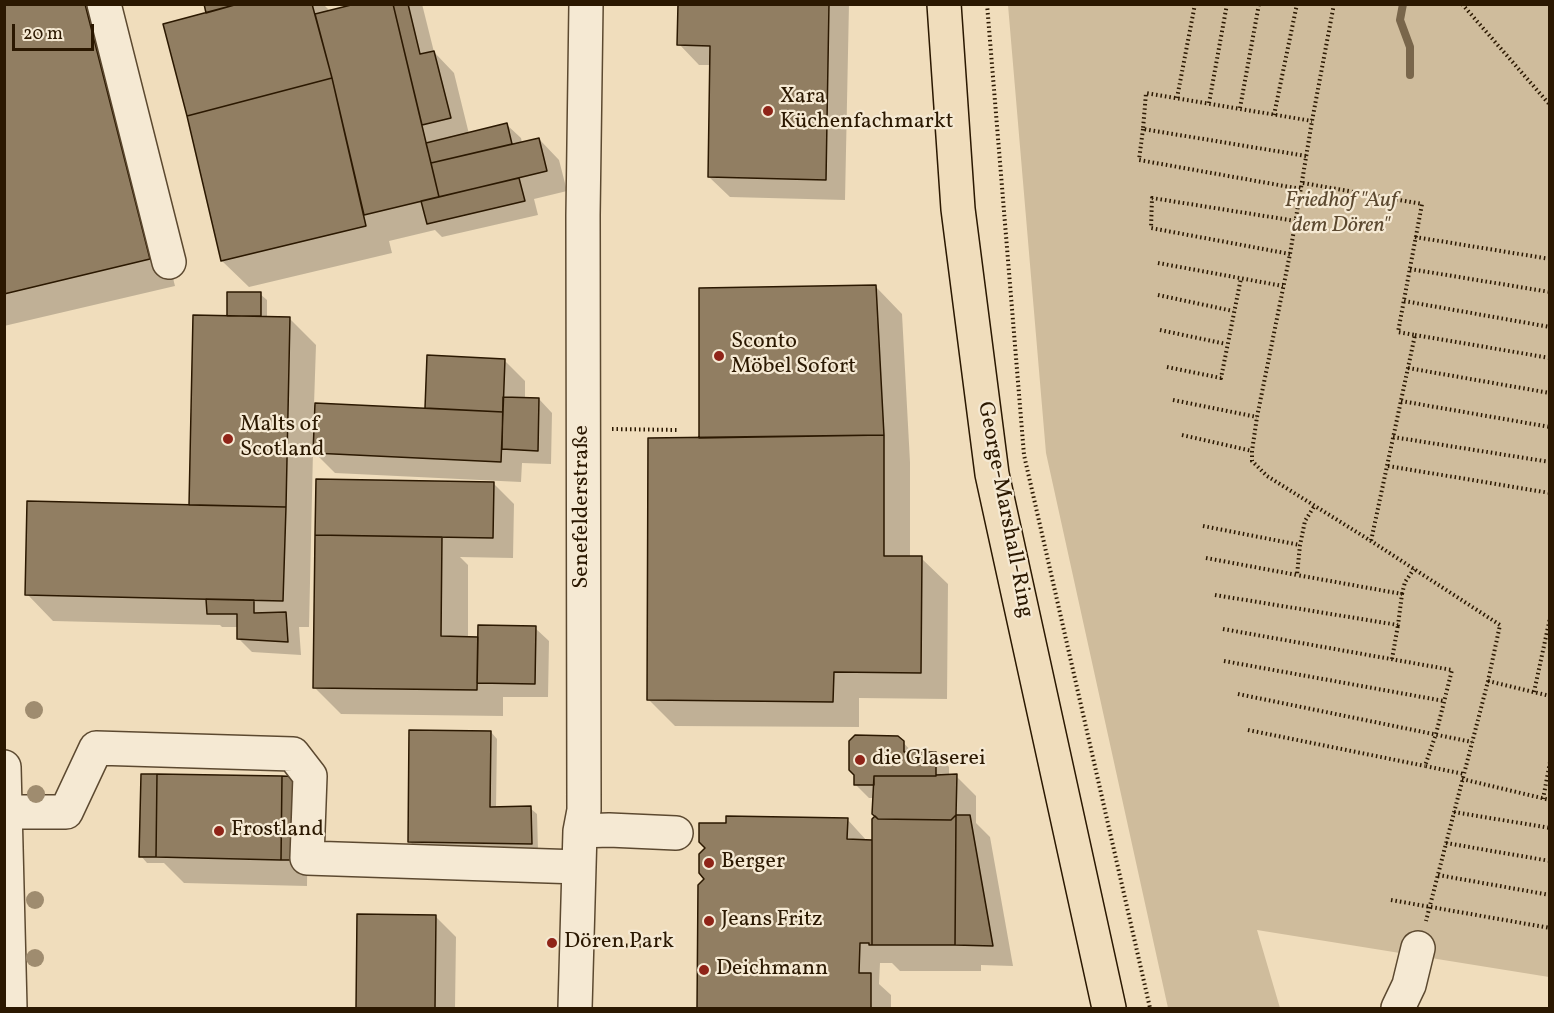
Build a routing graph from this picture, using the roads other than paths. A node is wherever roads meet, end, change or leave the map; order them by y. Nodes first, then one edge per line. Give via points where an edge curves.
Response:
1 (104, 4) edge
2 (586, 4) edge
3 (944, 4) edge
4 (169, 262) dead end
5 (4, 767) edge
6 (5, 812) edge
7 (580, 831) junction
8 (676, 833) dead end
9 (579, 867) junction
10 (1418, 948) dead end
11 (10, 1008) edge
12 (575, 1008) edge
13 (1109, 1008) edge
14 (1398, 1008) edge

1 - 4 street
2 - 7 street, Senefelderstraße via 584,810
3 - 13 main road, George-Marshall-Ring via 958,208 992,474
5 - 6 street
6 - 9 street via 66,813 96,748 293,754 309,776 307,858
6 - 11 street
7 - 8 street
7 - 9 street, Senefelderstraße
9 - 12 street, Senefelderstraße
10 - 14 street via 1409,985

